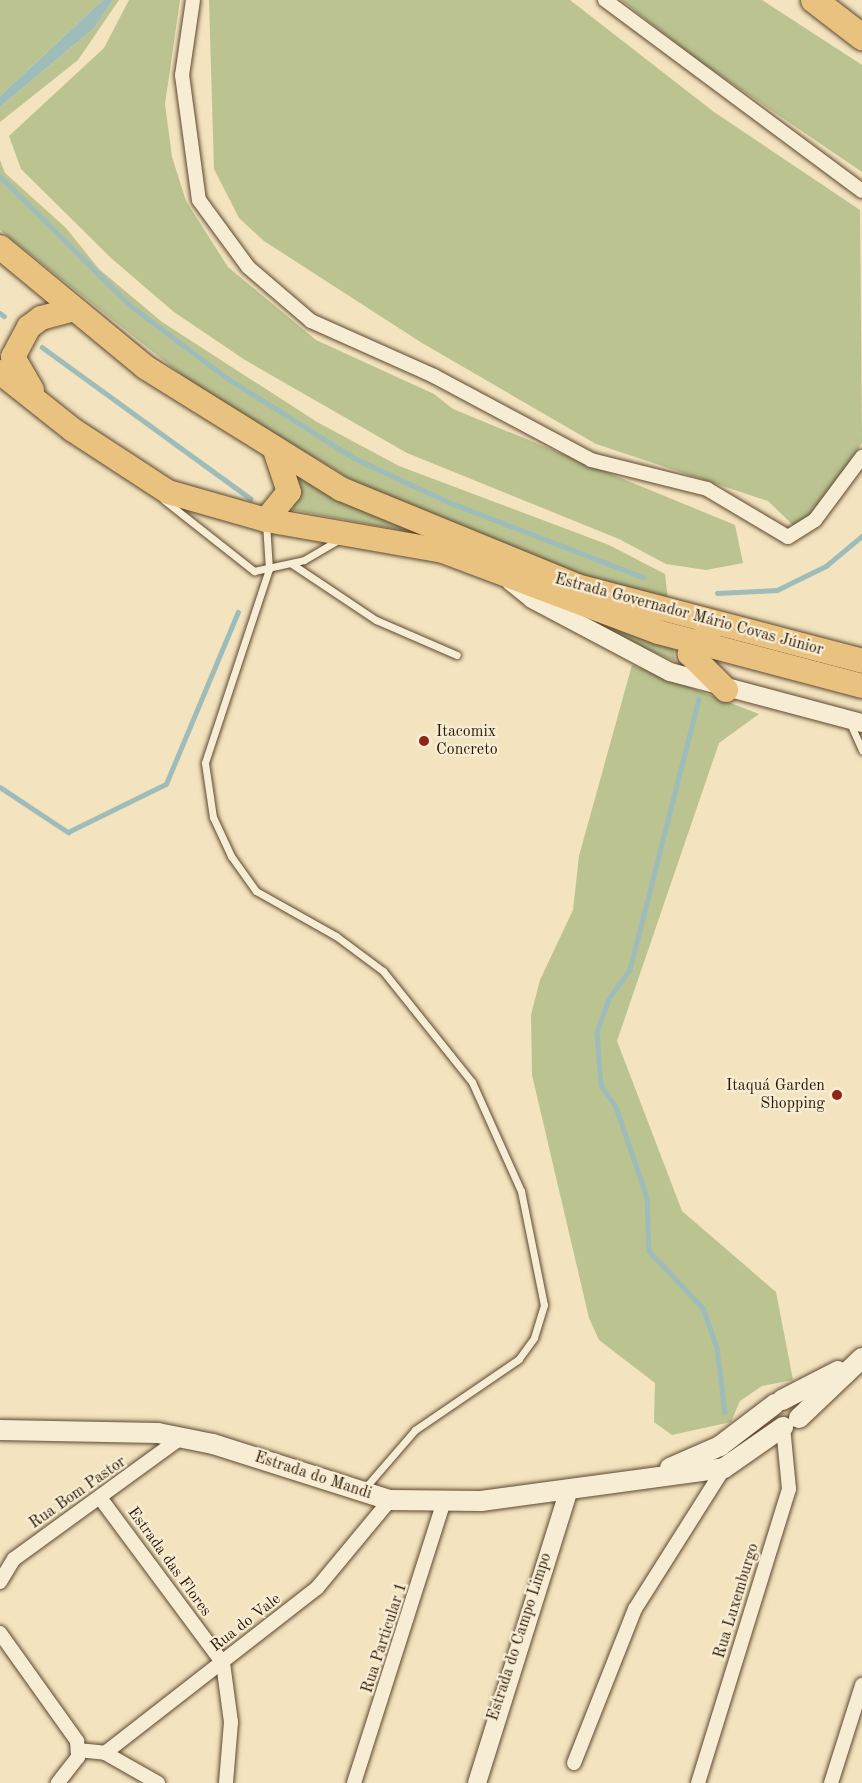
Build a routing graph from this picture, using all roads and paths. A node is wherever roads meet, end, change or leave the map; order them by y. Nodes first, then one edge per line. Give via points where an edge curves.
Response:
1 (193, 0) edge
2 (605, 0) edge
3 (814, 0) edge
4 (862, 37) edge
5 (862, 191) edge
6 (0, 247) edge
7 (70, 310) junction
8 (0, 372) edge
9 (41, 404) junction
10 (91, 442) junction
11 (276, 453) junction
12 (862, 457) edge
13 (266, 520) junction
14 (352, 532) junction
15 (292, 564) junction
16 (269, 569) junction
17 (509, 580) junction
18 (737, 630) junction
19 (696, 642) junction
20 (458, 655) dead end
21 (862, 661) edge
22 (862, 686) edge
23 (726, 690) junction
24 (855, 722) edge
25 (862, 750) edge
26 (857, 1362) edge
27 (779, 1402) junction
28 (791, 1422) junction
29 (0, 1430) edge
30 (182, 1437) junction
31 (724, 1468) junction
32 (628, 1485) junction
33 (568, 1493) junction
34 (361, 1494) junction
35 (101, 1499) junction
36 (390, 1500) junction
37 (444, 1501) junction
38 (7, 1561) edge
39 (0, 1582) edge
40 (0, 1634) edge
41 (223, 1663) junction
42 (862, 1684) edge
43 (78, 1750) junction
44 (105, 1753) junction
45 (574, 1763) dead end
46 (58, 1783) edge
47 (158, 1783) edge
48 (226, 1783) edge
49 (354, 1783) edge
50 (477, 1783) edge
51 (698, 1783) edge
52 (831, 1783) edge

1 - 12 street via 182,75 199,200 248,267 311,321 434,376 591,460 707,489 788,537 815,520
2 - 5 street
3 - 4 highway
6 - 7 highway, Estrada Governador Mário Covas Júnior
7 - 9 highway via 35,322 13,357
7 - 11 highway, Estrada Governador Mário Covas Júnior
8 - 9 highway, Estrada Governador Mário Covas Júnior
9 - 10 highway, Estrada Governador Mário Covas Júnior
10 - 13 highway, Estrada Governador Mário Covas Júnior via 168,492
10 - 16 lane via 254,571
11 - 13 highway via 289,492
11 - 18 highway, Estrada Governador Mário Covas Júnior via 340,489 490,554 577,586
13 - 14 highway, Estrada Governador Mário Covas Júnior
13 - 16 lane
14 - 15 lane
14 - 17 highway, Estrada Governador Mário Covas Júnior via 443,551
15 - 16 lane
15 - 20 lane via 366,614
16 - 34 lane via 210,742 205,772 213,816 231,856 256,891 336,936 382,971 472,1082 520,1191 544,1305 534,1338 519,1359 415,1430 377,1468
17 - 19 highway, Estrada Governador Mário Covas Júnior
17 - 23 street via 532,599 628,654
18 - 19 highway via 706,633
18 - 21 highway, Estrada Governador Mário Covas Júnior
19 - 22 highway, Estrada Governador Mário Covas Júnior
19 - 23 highway via 690,654 694,663
23 - 24 street
24 - 25 lane
26 - 27 main road, Estrada do Mandi
26 - 28 main road, Estrada do Mandi
27 - 28 main road via 794,1402
27 - 32 main road, Estrada do Mandi via 708,1453
28 - 31 main road, Estrada do Mandi
28 - 51 street, Rua Luxemburgo via 789,1489
29 - 30 main road, Estrada do Mandi
30 - 34 main road, Estrada do Mandi
30 - 35 street, Rua Bom Pastor
31 - 32 main road, Estrada do Mandi
31 - 45 street via 635,1609
32 - 33 main road, Estrada do Mandi
33 - 37 main road, Estrada do Mandi
33 - 50 street, Estrada do Campo Limpo
34 - 36 main road, Estrada do Mandi
35 - 38 street, Rua Bom Pastor
35 - 41 street, Estrada das Flores
36 - 37 main road, Estrada do Mandi
36 - 41 street, Rua do Vale via 317,1588
37 - 49 street, Rua Particular 1
38 - 39 street, Rua Bom Pastor
40 - 43 street via 74,1735
41 - 44 street, Rua do Vale
41 - 48 street, Estrada das Flores via 231,1722
42 - 52 street
43 - 44 street
43 - 46 street
44 - 47 street

